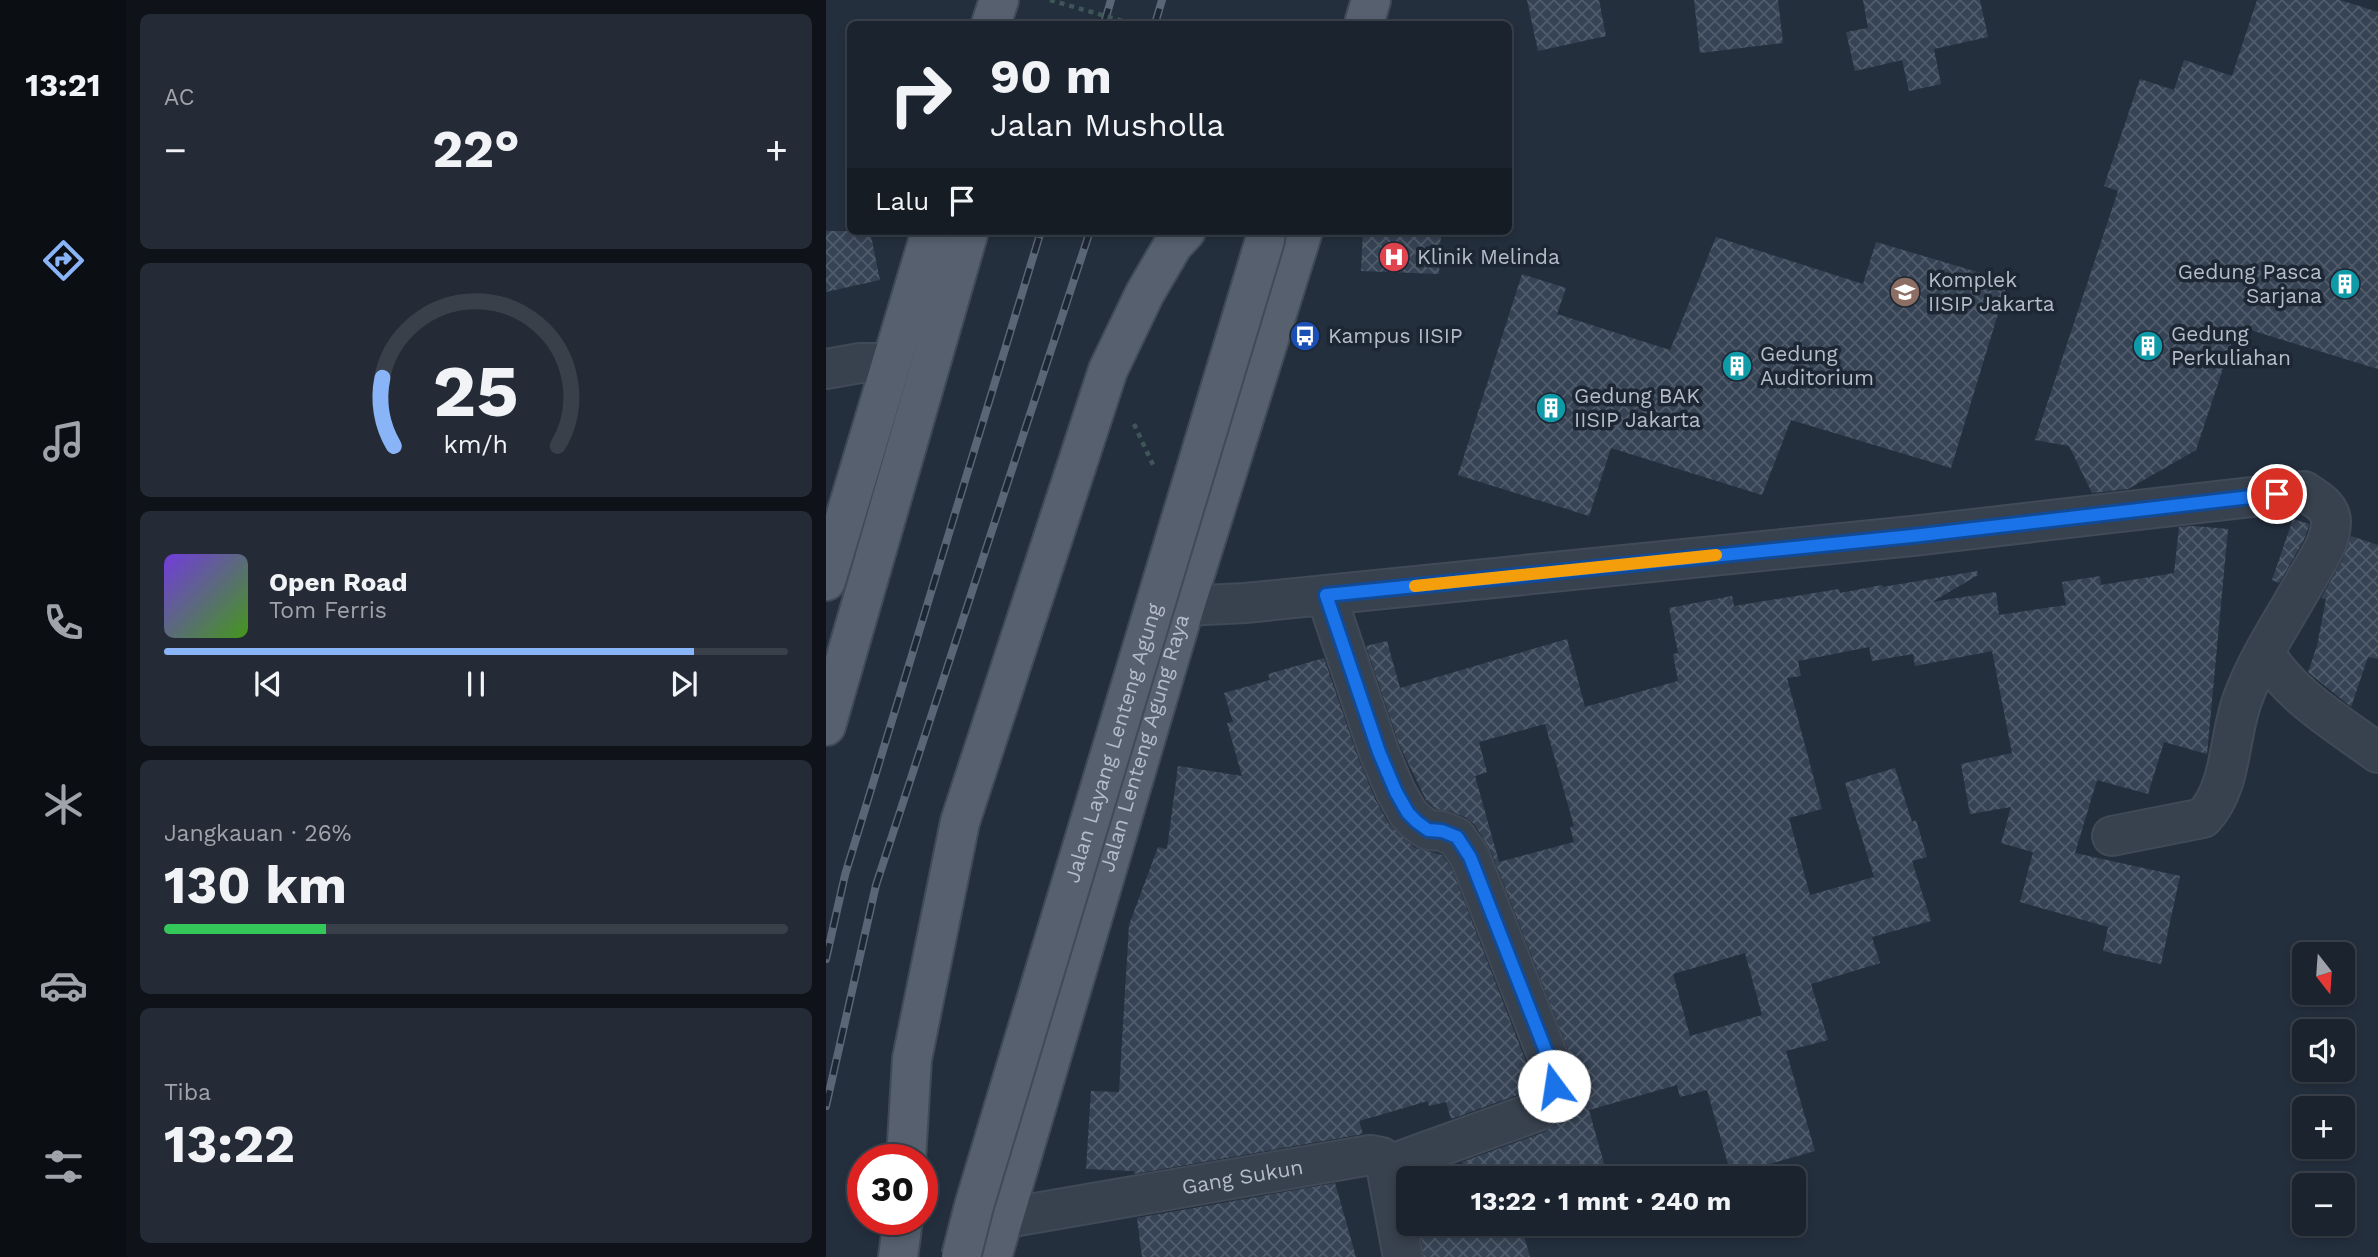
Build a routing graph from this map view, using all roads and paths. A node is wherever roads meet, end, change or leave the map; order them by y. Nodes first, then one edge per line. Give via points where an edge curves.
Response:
1 (999, 0) edge
2 (1050, 0) edge
3 (1371, 0) edge
4 (993, 21) edge
5 (1123, 21) edge
6 (1364, 21) edge
7 (930, 235) edge
8 (968, 235) edge
9 (1182, 235) edge
10 (1265, 235) edge
11 (1302, 235) edge
12 (892, 363) junction
13 (826, 369) edge
14 (826, 580) edge
15 (1326, 595) junction
16 (1185, 606) junction
17 (2265, 653) junction
18 (826, 726) edge
19 (2378, 753) edge
20 (2112, 836) dead end
21 (907, 1144) edge
22 (1386, 1166) junction
23 (901, 1235) edge
24 (996, 1238) edge
25 (898, 1257) edge
26 (961, 1257) edge
27 (1403, 1257) edge

1 - 4 main road
2 - 5 path, bridge
3 - 6 main road
7 - 12 main road
8 - 18 main road
9 - 21 main road via 1145,293 1108,370 960,822 912,1059
10 - 26 main road, Jalan Layang Lenteng Agung, bridge
11 - 16 main road, Jalan Lenteng Agung Raya
12 - 13 street
12 - 14 main road
15 - 16 street
15 - 17 street via 2304,491 2326,508 2331,521 2324,549
15 - 22 street via 1396,792 1417,822 1428,830 1457,837 1470,857 1552,1067 1554,1086 1550,1100 1538,1111
16 - 24 main road, Jalan Lenteng Agung Raya
17 - 19 street via 2298,694
17 - 20 street via 2242,699 2214,807 2203,818
22 - 24 street, Gang Sukun via 1381,1157 1370,1155
22 - 27 street
23 - 25 main road

